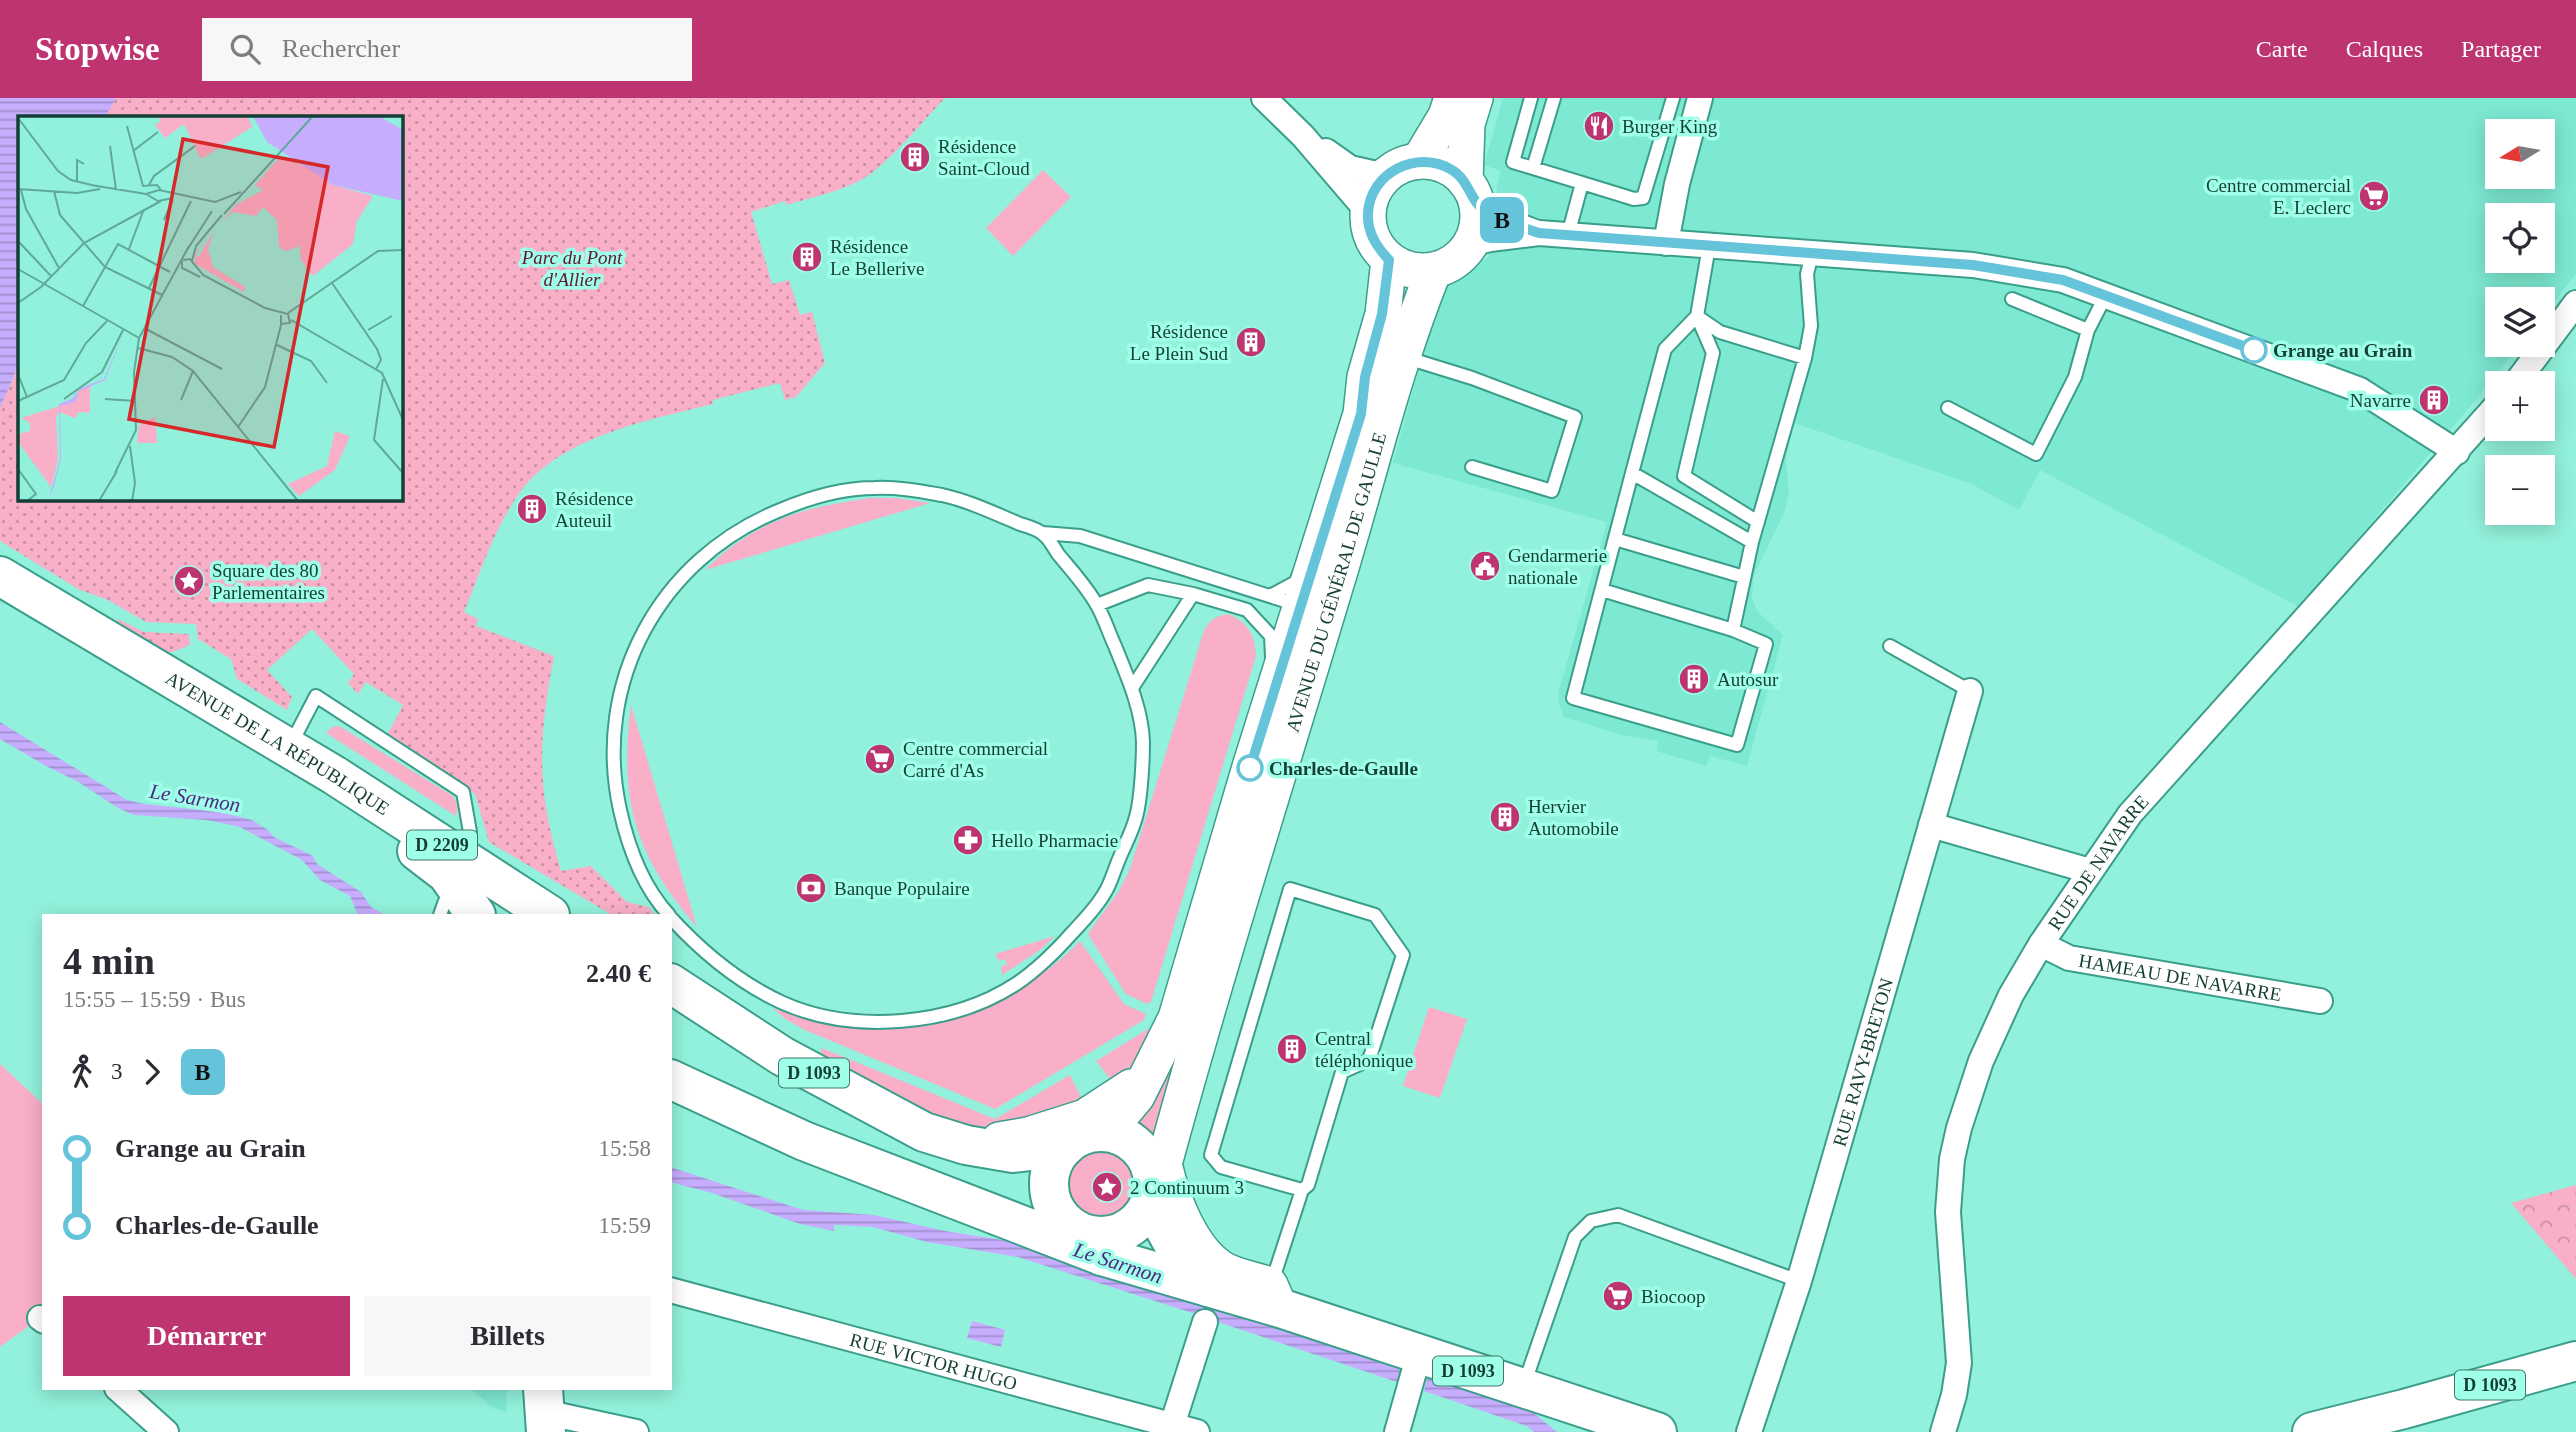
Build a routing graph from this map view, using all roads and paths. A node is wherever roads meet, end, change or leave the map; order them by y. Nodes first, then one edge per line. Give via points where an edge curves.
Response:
1 (1264, 98) edge
2 (1452, 98) edge
3 (1475, 98) edge
4 (1531, 98) edge
5 (1554, 98) edge
6 (1673, 98) edge
7 (1700, 98) edge
8 (1303, 136) junction
9 (1419, 161) junction
10 (1533, 168) junction
11 (1385, 176) junction
12 (1582, 183) junction
13 (1471, 193) junction
14 (1368, 212) junction
15 (1539, 233) junction
16 (1568, 235) junction
17 (1666, 243) junction
18 (1470, 244) junction
19 (1709, 246) junction
20 (1812, 254) junction
21 (1389, 260) junction
22 (1434, 270) junction
23 (2106, 295) junction
24 (2012, 299) dead end
25 (2576, 303) edge
26 (1697, 316) junction
27 (2088, 330) junction
28 (1404, 357) junction
29 (1805, 358) junction
30 (2525, 371) edge
31 (1948, 408) dead end
32 (2485, 419) edge
33 (2457, 452) junction
34 (1472, 467) dead end
35 (1632, 474) junction
36 (1758, 522) junction
37 (1043, 533) junction
38 (1615, 539) junction
39 (1752, 542) junction
40 (0, 576) edge
41 (1744, 577) junction
42 (1602, 590) junction
43 (1193, 594) junction
44 (0, 597) edge
45 (1286, 601) junction
46 (1097, 605) junction
47 (1733, 630) junction
48 (1891, 646) dead end
49 (1132, 688) junction
50 (1970, 691) joint
51 (288, 748) junction
52 (1250, 768) junction
53 (334, 775) junction
54 (1931, 825) junction
55 (467, 845) junction
56 (2090, 871) junction
57 (454, 912) edge
58 (548, 914) edge
59 (576, 914) edge
60 (667, 914) edge
61 (672, 919) edge
62 (2040, 944) junction
63 (672, 984) edge
64 (2320, 1002) dead end
65 (1201, 1026) junction
66 (1149, 1076) junction
67 (674, 1082) edge
68 (1106, 1133) junction
69 (966, 1145) junction
70 (1065, 1147) junction
71 (1155, 1180) junction
72 (1302, 1190) junction
73 (1087, 1239) junction
74 (1799, 1281) junction
75 (672, 1291) edge
76 (1275, 1297) junction
77 (1207, 1304) junction
78 (2576, 1361) edge
79 (1415, 1370) junction
80 (2576, 1378) edge
81 (1522, 1389) junction
82 (125, 1390) edge
83 (537, 1410) edge
84 (2406, 1421) edge
85 (1171, 1429) edge
86 (166, 1432) edge
87 (636, 1432) edge
88 (1197, 1432) edge
89 (1397, 1432) edge
90 (1657, 1432) edge
91 (1749, 1432) edge
92 (1943, 1432) edge
93 (2312, 1432) edge

1 - 8 street
2 - 9 main road via 1447,117
3 - 13 main road via 1466,124
4 - 10 lane via 1513,162
5 - 10 lane
6 - 12 lane via 1643,198
7 - 17 street
8 - 11 street via 1350,167
8 - 14 street
9 - 11 main road
9 - 13 main road via 1452,170
10 - 12 lane
11 - 14 main road
12 - 16 lane
13 - 15 street via 1492,216
13 - 18 main road via 1475,232
14 - 21 main road via 1376,247
15 - 16 street
15 - 18 street
16 - 17 street
17 - 19 street
18 - 22 main road via 1449,265
19 - 20 street
19 - 26 lane
20 - 23 street via 1973,265 2063,280
20 - 29 lane via 1807,274 1811,326
21 - 22 main road via 1403,268
21 - 45 main road, AVENUE DU GÉNÉRAL DE GAULLE via 1361,414 1343,471
22 - 28 main road, AVENUE DU GÉNÉRAL DE GAULLE
23 - 27 lane
23 - 33 street via 2360,390
24 - 27 lane
25 - 30 street
26 - 29 lane via 1720,332
26 - 35 lane via 1665,349
26 - 36 lane via 1713,353 1684,476
27 - 31 lane via 2075,377 2036,454
28 - 34 lane via 1575,417 1552,491
28 - 65 main road, AVENUE DU GÉNÉRAL DE GAULLE
29 - 36 lane
32 - 33 street, RUE DE NAVARRE
33 - 56 street, RUE DE NAVARRE via 2130,814
35 - 38 lane
35 - 39 lane
36 - 39 lane
37 - 45 lane via 1080,536
37 - 46 lane
37 - 60 lane via 956,498 906,488 871,487 819,497 754,521 693,564 642,634 618,703 612,745 614,786 624,829 657,902
38 - 41 lane
38 - 42 lane
39 - 41 lane
40 - 51 main road, AVENUE DE LA RÉPUBLIQUE / D 2209
41 - 47 lane
42 - 47 lane
42 - 47 lane via 1573,698 1737,745 1766,644
43 - 46 lane via 1148,585
43 - 49 lane
43 - 52 lane via 1247,610 1271,636 1273,670
44 - 57 main road, AVENUE DE LA RÉPUBLIQUE / D 2209 via 416,851 447,874
45 - 52 main road, AVENUE DU GÉNÉRAL DE GAULLE
45 - 65 lane via 1308,613 1310,626 1201,987
46 - 49 lane
48 - 50 lane
49 - 61 lane via 1143,740 1137,815 1105,893 1040,966 992,998 912,1020 879,1023 814,1013 783,1003 720,966
50 - 54 street, RUE RAVY-BRETON
51 - 53 main road, AVENUE DE LA RÉPUBLIQUE / D 2209
51 - 55 lane via 316,696 463,792 470,832
52 - 66 main road, AVENUE DU GÉNÉRAL DE GAULLE via 1175,1018
53 - 55 main road
53 - 58 main road, AVENUE DE LA RÉPUBLIQUE / D 2209
54 - 56 street
54 - 74 street, RUE RAVY-BRETON
55 - 59 main road
56 - 62 street, RUE DE NAVARRE
62 - 64 street, HAMEAU DE NAVARRE via 2068,958
62 - 92 street, RUE DE NAVARRE via 1986,1049 1952,1159 1948,1212 1959,1363
63 - 69 main road, D 1093 via 782,1056 924,1132
65 - 71 main road, AVENUE DU GÉNÉRAL DE GAULLE
66 - 68 main road, AVENUE DU GÉNÉRAL DE GAULLE
66 - 69 main road via 1085,1117 1028,1135
67 - 73 main road, D 1093 via 804,1141 938,1194
68 - 70 main road via 1091,1133
68 - 71 main road via 1136,1146
69 - 70 main road, D 1093 via 1013,1153
70 - 73 main road via 1054,1162 1051,1197 1058,1213
71 - 73 main road via 1143,1215 1132,1226
71 - 76 main road via 1169,1187 1195,1242 1223,1269
71 - 77 main road via 1181,1258
72 - 72 lane via 1308,1185 1342,1072 1369,1060 1403,955 1375,915 1290,889 1211,1155 1221,1167
72 - 76 lane
73 - 77 main road, D 1093
74 - 81 lane via 1618,1215 1591,1221 1574,1237
74 - 91 street, RUE RAVY-BRETON
75 - 85 street, RUE VICTOR HUGO
76 - 77 main road, D 1093
76 - 79 main road, D 1093
77 - 85 street
78 - 84 main road, D 1093
79 - 81 main road, D 1093
79 - 89 street
80 - 84 main road, D 1093
81 - 90 main road, D 1093
82 - 86 street
83 - 87 street
84 - 93 main road, D 1093
85 - 88 street, RUE VICTOR HUGO

